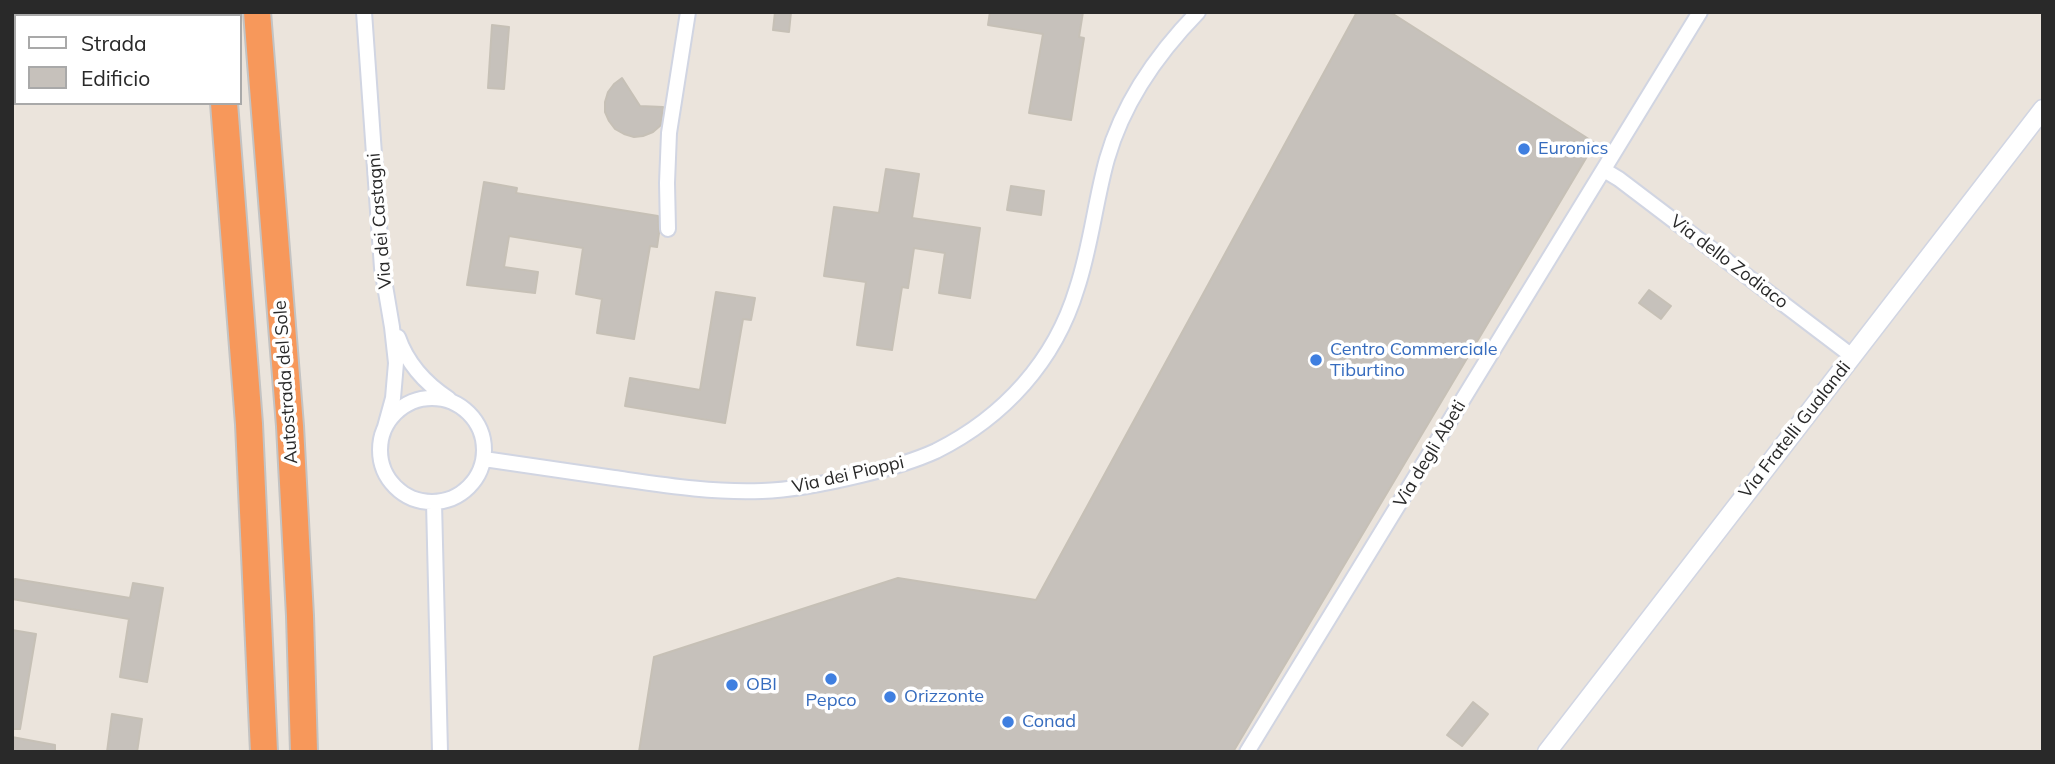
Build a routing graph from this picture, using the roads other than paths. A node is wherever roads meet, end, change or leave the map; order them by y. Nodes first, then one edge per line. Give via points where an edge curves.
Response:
1 (257, 12) edge
2 (364, 12) edge
3 (688, 12) edge
4 (1198, 12) edge
5 (1696, 16) edge
6 (224, 105) edge
7 (2043, 109) edge
8 (1604, 170) junction
9 (668, 229) dead end
10 (389, 312) junction
11 (1852, 356) junction
12 (459, 405) junction
13 (385, 428) junction
14 (484, 459) junction
15 (434, 502) junction
16 (264, 752) edge
17 (304, 752) edge
18 (440, 752) edge
19 (1247, 752) edge
20 (1547, 752) edge

1 - 17 highway, Autostrada del Sole via 290,426
2 - 10 street, Via dei Castagni
3 - 9 street via 668,150
4 - 14 street, Via dei Pioppi via 1152,66 1115,134 1084,267 1044,360 998,411 967,432 936,451 897,466 811,486 762,491 669,486
5 - 8 street, Via degli Abeti
6 - 16 highway via 249,424
7 - 11 street, Via Fratelli Gualandi
8 - 11 street, Via dello Zodiaco
8 - 19 street, Via degli Abeti
10 - 12 street via 415,368
10 - 13 street, Via dei Castagni via 396,372
11 - 20 street, Via Fratelli Gualandi
12 - 13 street via 425,398 395,413
12 - 14 street via 480,428
13 - 15 street, Via dei Castagni via 380,452 387,476 406,495
14 - 15 street via 466,489 451,499
15 - 18 street

